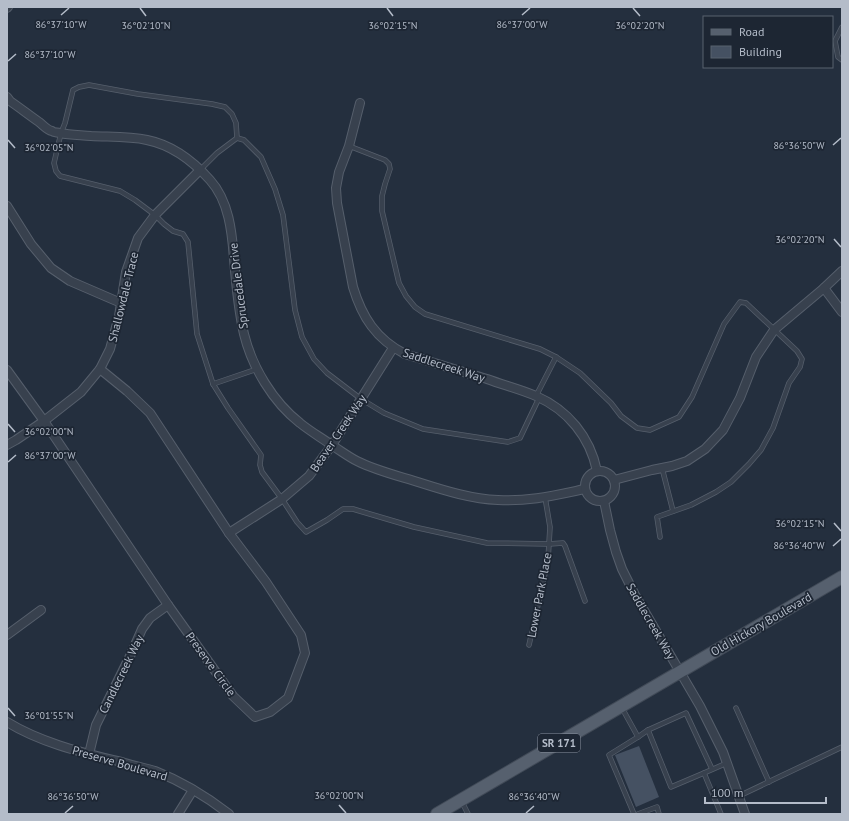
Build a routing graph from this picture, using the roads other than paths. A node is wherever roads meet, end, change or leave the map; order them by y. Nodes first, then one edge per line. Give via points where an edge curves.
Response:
1 (842, 26) edge
2 (842, 60) edge
3 (7, 97) edge
4 (360, 103) dead end
5 (61, 133) junction
6 (237, 138) junction
7 (348, 146) junction
8 (200, 170) junction
9 (7, 206) edge
10 (155, 215) junction
11 (842, 271) edge
12 (824, 288) junction
13 (121, 303) junction
14 (842, 312) edge
15 (774, 330) junction
16 (393, 348) junction
17 (556, 357) junction
18 (100, 369) junction
19 (257, 369) junction
20 (7, 370) edge
21 (213, 384) junction
22 (538, 397) junction
23 (361, 399) junction
24 (44, 421) junction
25 (7, 445) edge
26 (332, 445) junction
27 (661, 468) junction
28 (597, 471) junction
29 (614, 480) junction
30 (585, 489) junction
31 (545, 497) junction
32 (282, 499) junction
33 (604, 501) junction
34 (673, 511) junction
35 (229, 533) junction
36 (660, 537) dead end
37 (549, 544) junction
38 (842, 577) edge
39 (585, 601) dead end
40 (168, 605) junction
41 (40, 610) dead end
42 (7, 635) edge
43 (529, 645) dead end
44 (680, 671) junction
45 (621, 706) junction
46 (736, 708) dead end
47 (7, 722) edge
48 (648, 730) junction
49 (638, 737) junction
50 (842, 747) edge
51 (89, 754) junction
52 (726, 763) junction
53 (712, 769) junction
54 (704, 773) junction
55 (769, 782) junction
56 (193, 790) junction
57 (739, 796) junction
58 (461, 800) junction
59 (178, 814) edge
60 (228, 814) edge
61 (437, 814) edge
62 (468, 814) edge
63 (634, 814) edge
64 (638, 814) edge
65 (659, 814) edge
66 (721, 814) edge
67 (745, 814) edge

1 - 2 lane via 835,41 838,56
3 - 5 street, Sprucedale Drive via 52,132
4 - 7 street, Saddlecreek Way
5 - 6 lane via 73,90 89,85 225,107 236,122
5 - 8 street, Sprucedale Drive via 149,140 176,151
5 - 10 lane via 54,163 60,176 120,191
6 - 8 lane
6 - 23 lane via 244,140 261,156 275,188 283,215 295,310 302,337 314,359 327,373
7 - 16 street, Saddlecreek Way via 336,188 353,287 366,319
7 - 17 lane via 385,160 389,164 382,196 382,211 399,283 415,307 426,314 540,349
8 - 10 street, Shallowdale Trace
8 - 19 street, Sprucedale Drive via 212,182 226,209 233,240 244,335
9 - 13 street via 31,244 51,268 70,281
10 - 13 street, Shallowdale Trace via 138,238 126,272
10 - 21 lane via 164,224 183,234 188,242 197,334
11 - 12 street
12 - 14 street
12 - 15 street
13 - 18 street, Shallowdale Trace via 110,349
15 - 17 lane via 746,303 740,302 724,324 692,398 679,417 650,430 637,428 621,416 580,373
15 - 27 street via 756,357 740,398 723,430 705,449 687,461
15 - 34 lane via 802,359 800,367 789,383 767,439 749,464 731,482 691,505
16 - 22 street, Saddlecreek Way
16 - 23 street, Beaver Creek Way
17 - 22 lane
18 - 24 street, Shallowdale Trace via 81,392
18 - 35 street, Preserve Circle via 127,390 150,413
19 - 21 lane
19 - 26 street, Sprucedale Drive via 283,406 299,422
20 - 24 street, Preserve Circle
21 - 32 lane via 260,455 262,472
22 - 23 lane via 520,438 508,442 423,429 384,413
22 - 28 street, Saddlecreek Way via 567,415 580,431 589,445
23 - 26 street, Beaver Creek Way
24 - 25 street, Shallowdale Trace
24 - 40 street, Preserve Circle
26 - 31 street, Sprucedale Drive via 375,469 448,492 475,498 515,501
26 - 32 street, Beaver Creek Way via 309,476
27 - 29 street
27 - 34 lane
28 - 29 street via 608,473
28 - 30 street via 587,478
29 - 33 street via 614,491
30 - 31 street, Sprucedale Drive
30 - 33 street via 592,499
31 - 37 lane, Lower Park Place via 550,527
32 - 35 street, Beaver Creek Way
32 - 37 lane via 306,532 343,509 353,509 414,527 487,543
33 - 44 street, Saddlecreek Way via 622,569
34 - 36 lane via 657,517
35 - 40 street, Preserve Circle via 301,635 305,653 288,698 270,712 255,717 233,696
37 - 39 lane via 560,542 565,546
37 - 43 lane, Lower Park Place via 548,560
38 - 44 main road, Old Hickory Boulevard / SR 171
40 - 51 street, Candlecreek Way via 150,618 142,628 96,725
41 - 42 street
44 - 45 main road, Old Hickory Boulevard / SR 171
44 - 52 street via 723,752
45 - 49 lane
45 - 58 main road, Old Hickory Boulevard / SR 171
46 - 55 lane
47 - 51 street, Preserve Boulevard via 34,736
48 - 49 lane
48 - 53 lane via 686,713
48 - 54 lane via 671,787
49 - 63 lane via 610,755
50 - 55 lane
51 - 56 street, Preserve Boulevard via 154,771
52 - 53 lane
52 - 57 street
53 - 54 lane
54 - 66 lane
55 - 57 lane
56 - 59 street
56 - 60 street, Preserve Boulevard
57 - 67 street
58 - 61 main road, Old Hickory Boulevard / SR 171
58 - 62 lane
64 - 65 lane via 657,807

